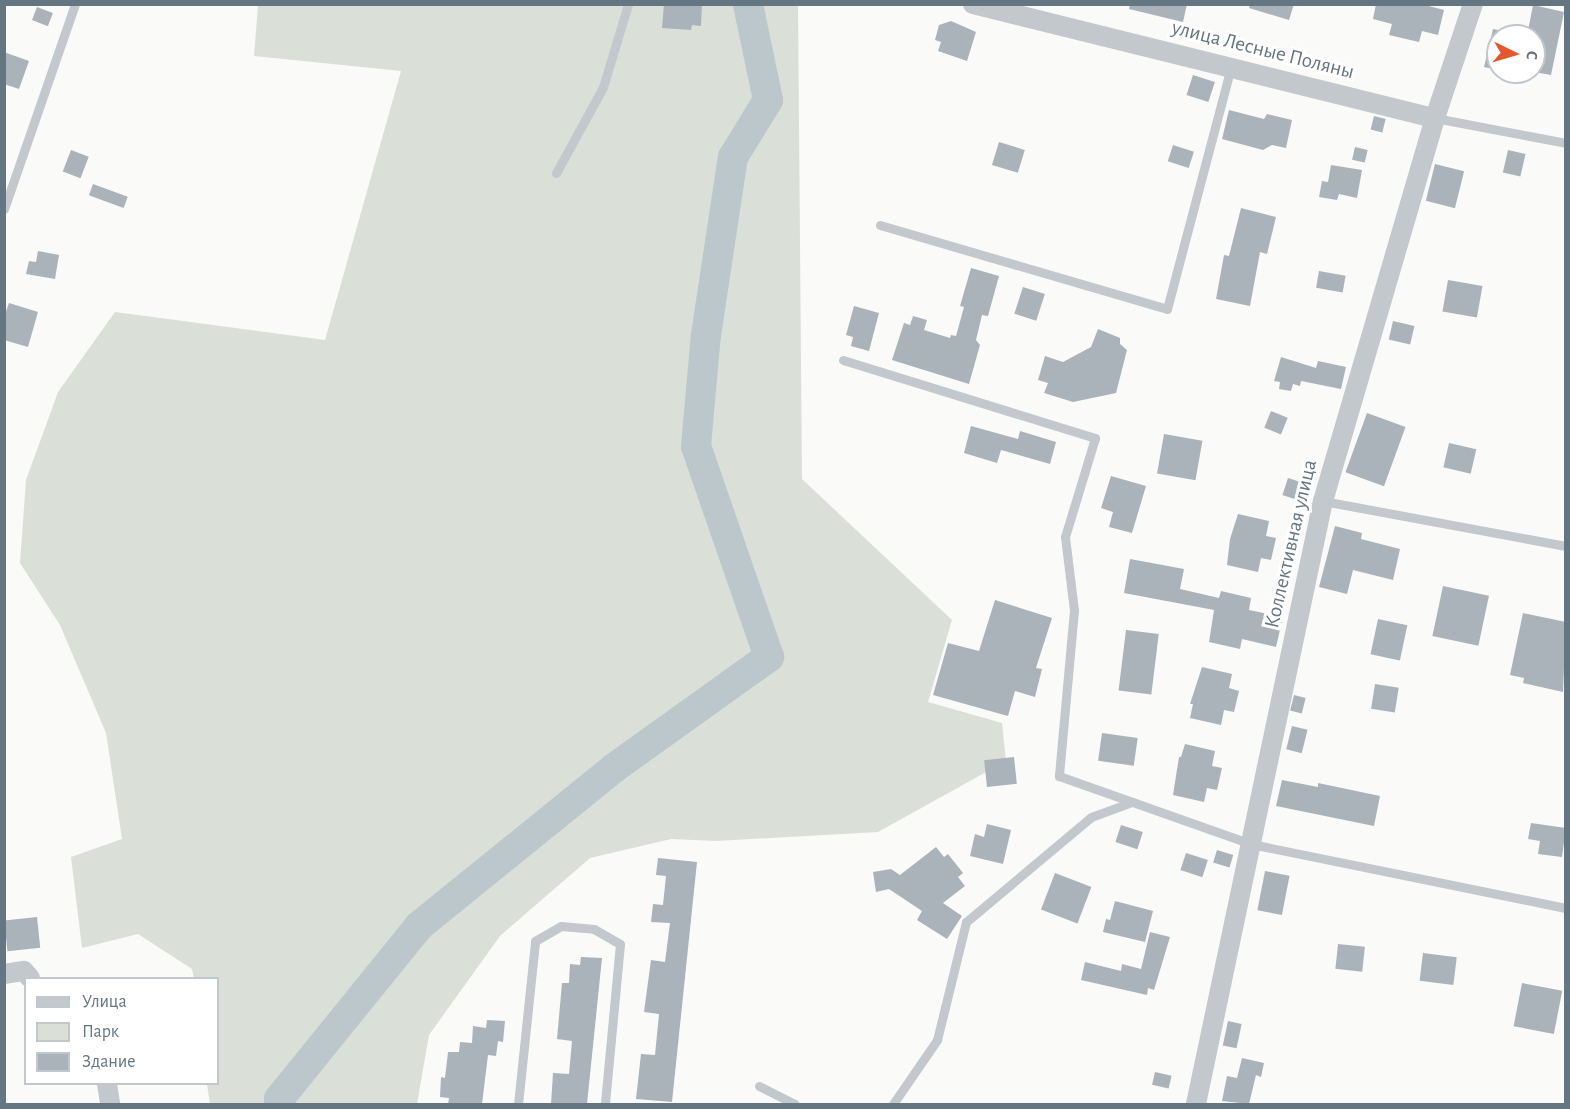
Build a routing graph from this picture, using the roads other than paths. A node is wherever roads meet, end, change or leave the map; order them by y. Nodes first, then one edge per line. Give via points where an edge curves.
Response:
1 (75, 4) edge
2 (628, 4) edge
3 (973, 4) edge
4 (1473, 4) edge
5 (1231, 66) junction
6 (1435, 118) junction
7 (1566, 143) edge
8 (556, 173) dead end
9 (4, 209) edge
10 (880, 225) dead end
11 (843, 360) dead end
12 (1323, 501) junction
13 (1566, 546) edge
14 (1132, 802) junction
15 (1251, 844) junction
16 (1566, 908) edge
17 (4, 975) edge
18 (29, 977) edge
19 (107, 1085) edge
20 (759, 1086) dead end
21 (110, 1104) edge
22 (518, 1104) edge
23 (605, 1104) edge
24 (795, 1104) edge
25 (893, 1104) edge
26 (1196, 1104) edge

1 - 9 lane
2 - 8 lane via 603,87
3 - 5 street, улица Лесные Поляны
4 - 6 street, Коллективная улица
5 - 6 street, улица Лесные Поляны
5 - 10 lane via 1167,309
6 - 7 lane
6 - 12 street, Коллективная улица
11 - 14 lane via 1095,438 1065,537 1074,610 1059,776
12 - 13 lane
12 - 15 street, Коллективная улица
14 - 15 lane
14 - 25 lane via 1091,817 966,922 937,1041
15 - 16 lane
15 - 26 street, Коллективная улица
17 - 18 street via 24,971
19 - 21 street
20 - 24 lane
22 - 23 lane via 536,941 561,926 594,929 620,944

